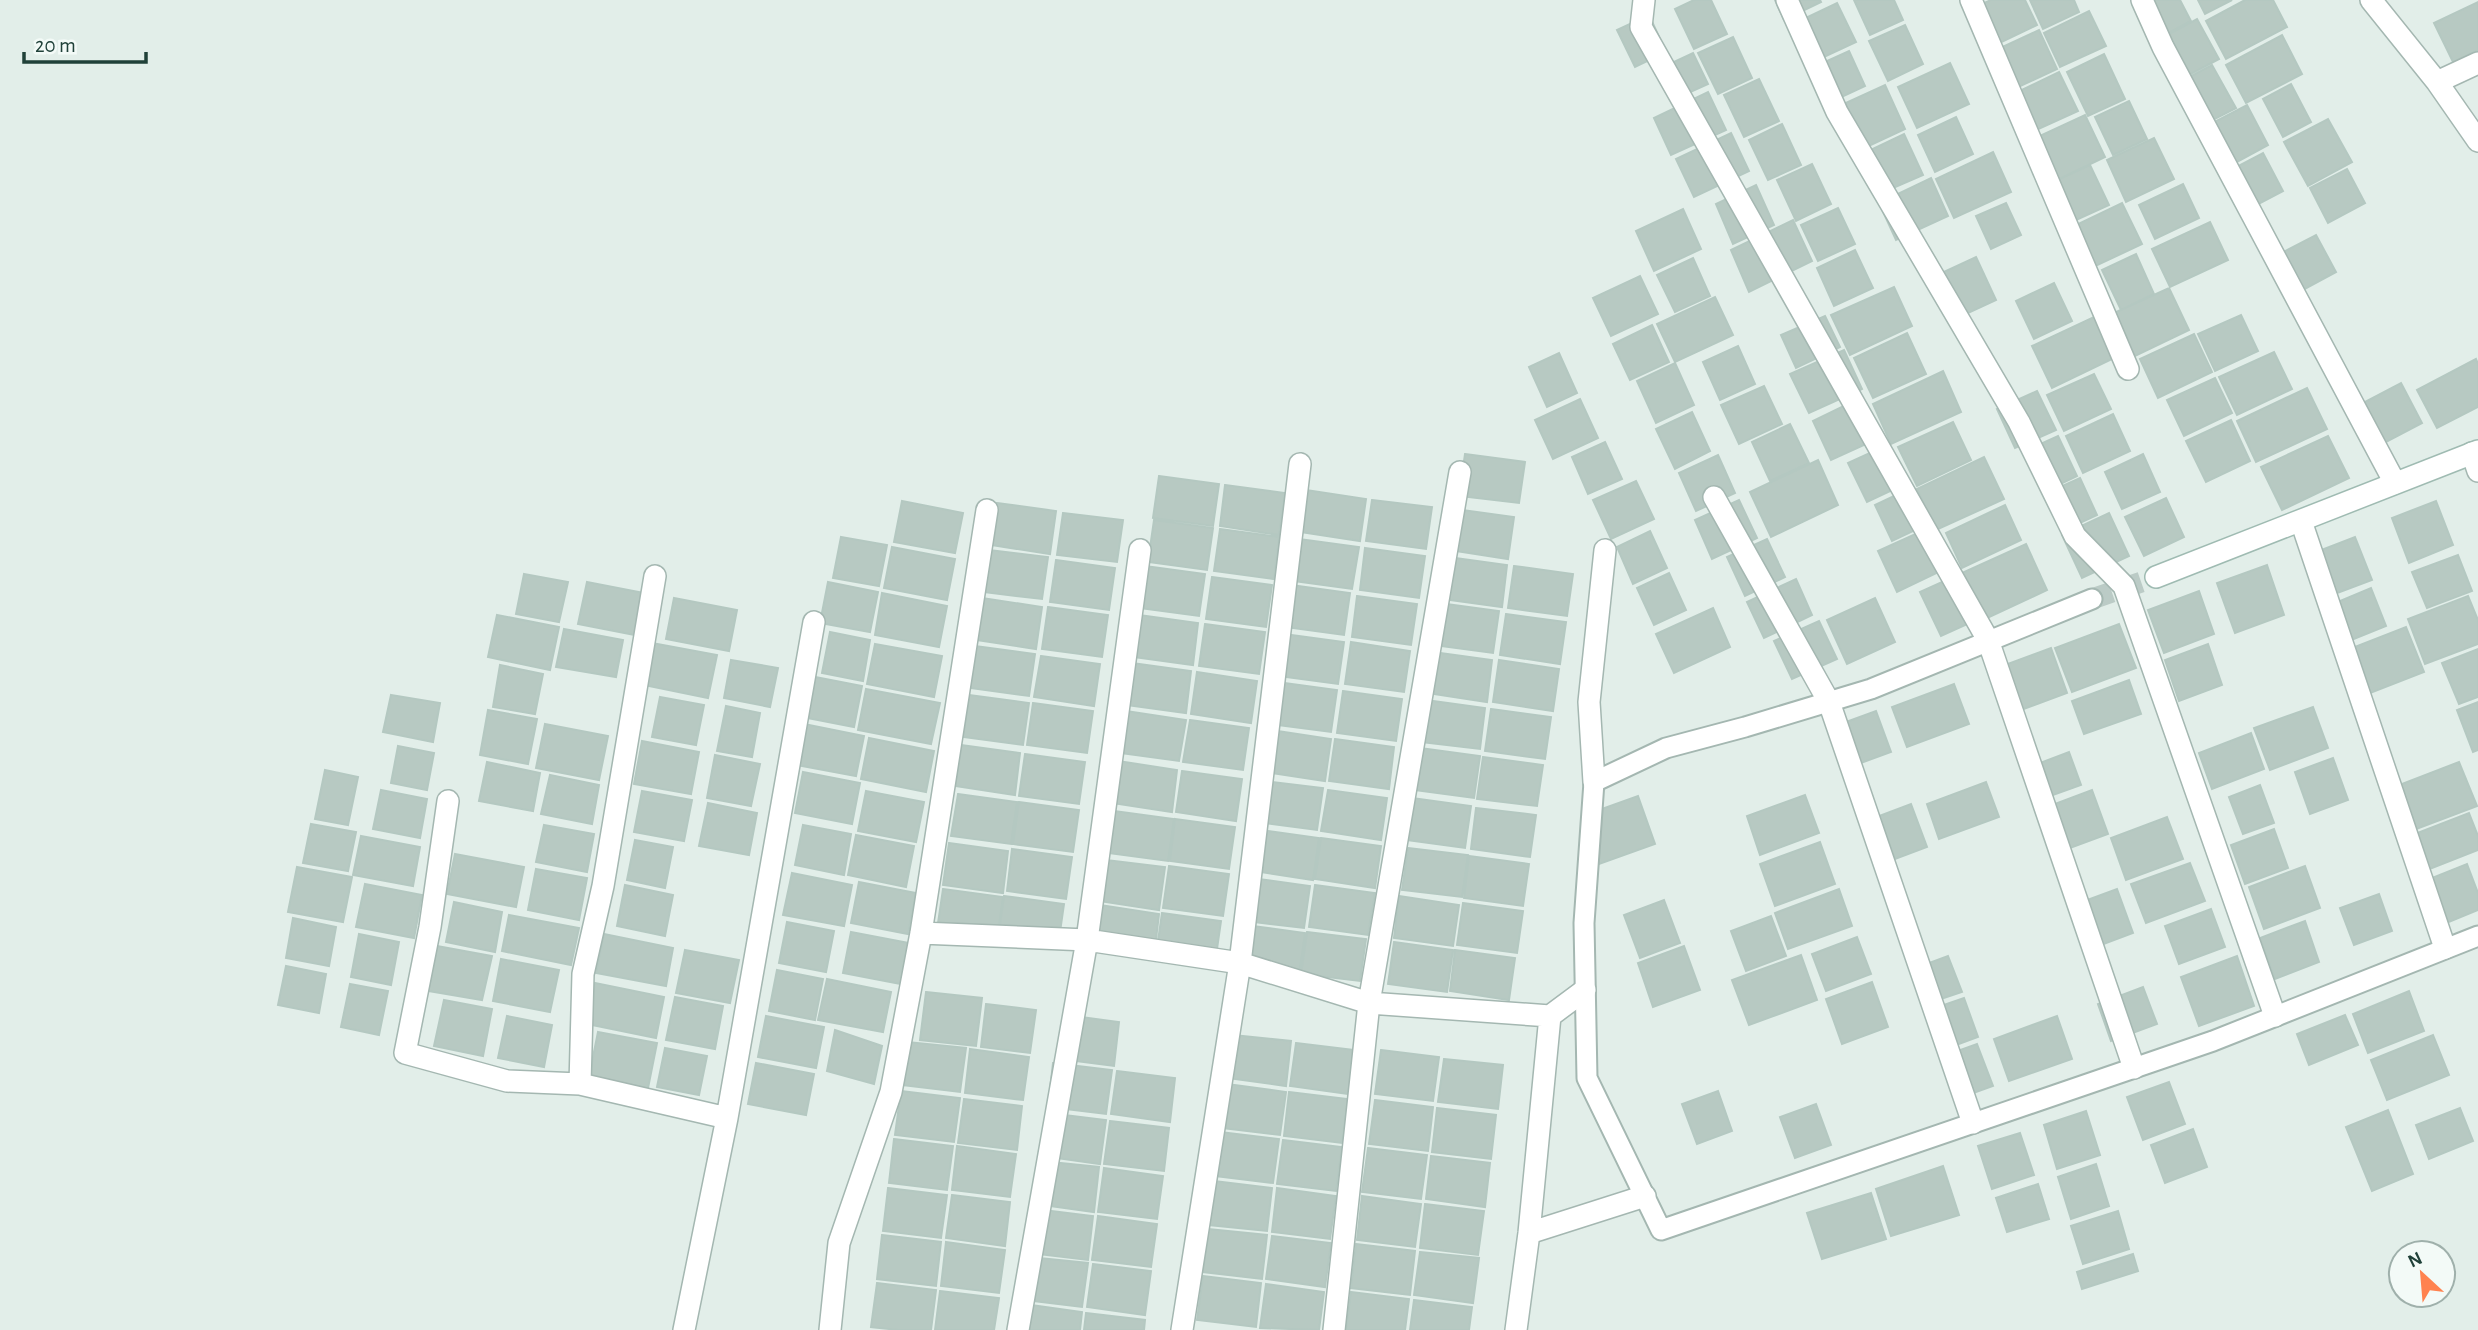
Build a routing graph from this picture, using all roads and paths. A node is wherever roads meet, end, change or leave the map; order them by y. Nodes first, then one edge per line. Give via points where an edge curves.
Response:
1 (1644, 0) edge
2 (1787, 0) edge
3 (1971, 0) edge
4 (2142, 0) edge
5 (2371, 0) edge
6 (2478, 63) edge
7 (2437, 82) junction
8 (2478, 141) edge
9 (2128, 369) dead end
10 (2476, 459) edge
11 (1300, 464) dead end
12 (1460, 471) dead end
13 (2395, 483) junction
14 (1714, 497) dead end
15 (987, 510) dead end
16 (2301, 521) junction
17 (1140, 550) dead end
18 (1605, 550) dead end
19 (655, 576) dead end
20 (2156, 577) tunnel mouth
21 (2092, 599) tunnel mouth
22 (814, 622) dead end
23 (1988, 640) junction
24 (1829, 702) junction
25 (1594, 782) junction
26 (448, 802) dead end
27 (921, 933) junction
28 (2478, 936) edge
29 (1087, 940) junction
30 (2445, 948) junction
31 (1240, 963) junction
32 (1585, 990) junction
33 (1369, 1003) junction
34 (1550, 1016) junction
35 (2275, 1016) junction
36 (2134, 1068) junction
37 (580, 1084) junction
38 (727, 1118) junction
39 (1973, 1123) junction
40 (1645, 1196) junction
41 (1529, 1233) junction
42 (684, 1330) edge
43 (830, 1330) edge
44 (1018, 1330) edge
45 (1182, 1330) edge
46 (1334, 1330) edge
47 (1516, 1330) edge

1 - 23 street via 1642,27
2 - 35 street via 1837,112 2020,422 2075,536 2124,586
3 - 9 street
4 - 13 street
5 - 7 street
6 - 7 street
7 - 8 street
10 - 13 street
11 - 31 street
12 - 33 street
13 - 16 street
14 - 24 street
15 - 27 street
16 - 20 street
16 - 30 street
17 - 29 street
18 - 25 street via 1589,702
19 - 37 street via 603,886 583,974
21 - 23 lane
22 - 38 street
23 - 24 lane
23 - 36 street
24 - 25 lane via 1666,748
24 - 39 street
25 - 32 lane via 1584,923
26 - 37 street via 405,1053 507,1081
27 - 29 street
27 - 43 street via 891,1092 839,1243
28 - 30 lane
29 - 31 street
29 - 44 street
30 - 35 lane
31 - 33 street
31 - 45 street
32 - 34 street
32 - 40 lane via 1587,1078
33 - 34 street
33 - 46 street
34 - 41 street
35 - 36 lane
36 - 39 lane
37 - 38 street
38 - 42 street
39 - 40 lane via 1661,1230
40 - 41 street
41 - 47 street

